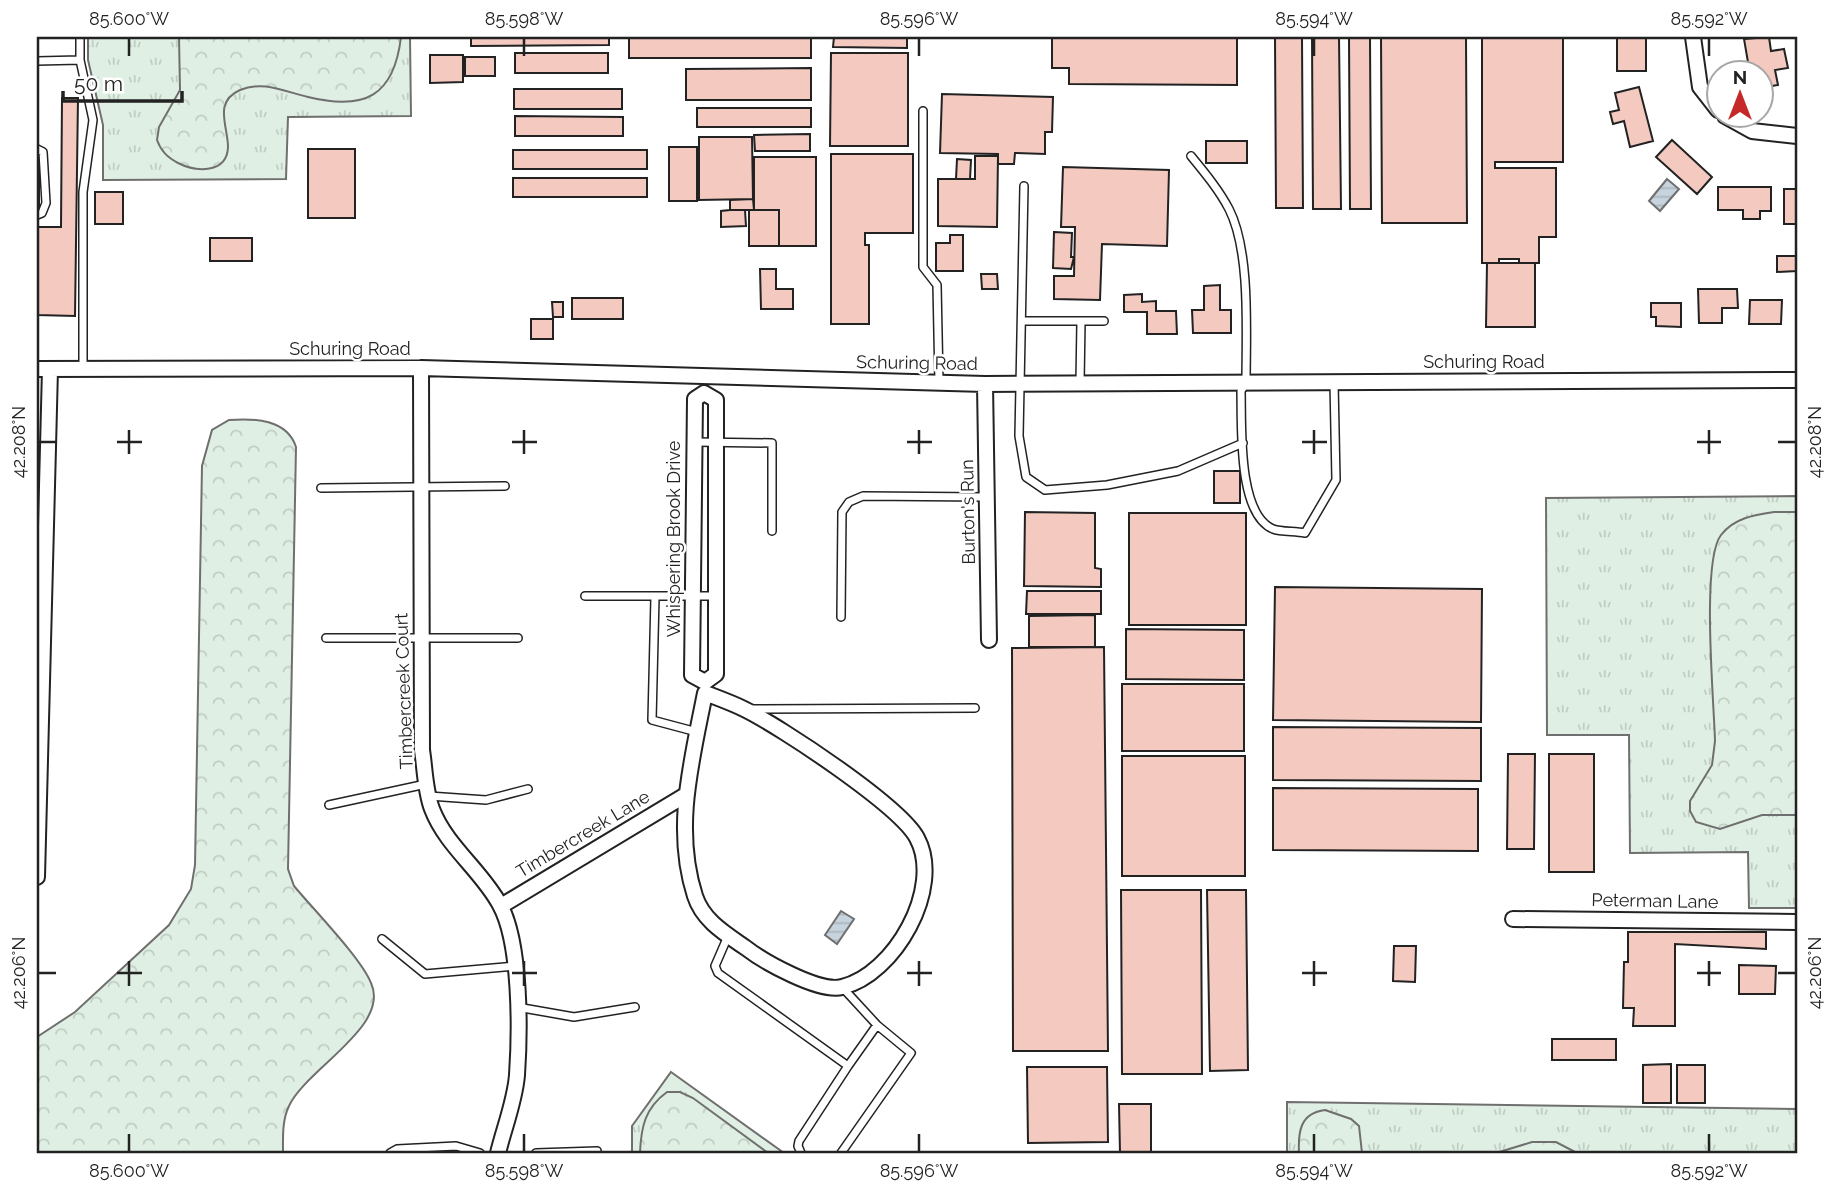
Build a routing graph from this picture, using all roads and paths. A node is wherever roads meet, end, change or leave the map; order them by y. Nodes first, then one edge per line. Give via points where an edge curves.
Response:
1 (80, 37) edge
2 (1693, 37) edge
3 (80, 60) junction
4 (37, 61) edge
5 (1704, 93) edge
6 (923, 111) dead end
7 (1750, 130) edge
8 (1797, 136) edge
9 (37, 149) edge
10 (1191, 156) dead end
11 (1024, 186) dead end
12 (37, 215) edge
13 (1022, 321) junction
14 (1081, 321) junction
15 (1104, 321) dead end
16 (421, 368) junction
17 (43, 369) edge
18 (83, 369) junction
19 (704, 377) junction
20 (1797, 380) edge
21 (1334, 382) junction
22 (939, 383) junction
23 (1080, 383) junction
24 (1246, 383) junction
25 (985, 384) junction
26 (1022, 384) junction
27 (704, 393) junction
28 (694, 442) junction
29 (717, 443) junction
30 (1243, 443) junction
31 (505, 486) dead end
32 (420, 487) junction
33 (321, 488) dead end
34 (987, 497) junction
35 (772, 530) dead end
36 (585, 596) dead end
37 (694, 596) junction
38 (716, 596) junction
39 (655, 597) junction
40 (841, 617) dead end
41 (326, 638) dead end
42 (519, 638) dead end
43 (422, 639) junction
44 (989, 640) dead end
45 (705, 687) junction
46 (975, 708) dead end
47 (745, 709) junction
48 (697, 732) junction
49 (528, 789) dead end
50 (428, 790) junction
51 (684, 796) junction
52 (328, 805) dead end
53 (37, 877) edge
54 (501, 906) junction
55 (1513, 919) dead end
56 (1797, 922) edge
57 (728, 935) junction
58 (382, 939) dead end
59 (516, 966) junction
60 (842, 987) junction
61 (516, 1007) junction
62 (635, 1007) dead end
63 (877, 1025) junction
64 (848, 1066) junction
65 (597, 1151) dead end
66 (390, 1153) edge
67 (480, 1153) edge
68 (498, 1153) edge
69 (536, 1153) edge
70 (801, 1153) edge
71 (841, 1153) edge

1 - 3 lane
2 - 5 street
3 - 4 lane
3 - 18 lane via 93,120 83,192
6 - 22 lane via 923,267 937,285
7 - 8 street
9 - 12 lane via 43,152 46,203
10 - 24 lane via 1231,212 1244,268
11 - 13 lane
13 - 14 lane
13 - 26 lane
14 - 15 lane
14 - 23 lane
16 - 18 street, Schuring Road
16 - 19 street, Schuring Road
16 - 32 street, Timbercreek Court
17 - 18 street, Schuring Road
17 - 53 street
19 - 22 street, Schuring Road
19 - 27 street, Whispering Brook Drive
20 - 21 street, Schuring Road
21 - 24 street, Schuring Road
21 - 30 lane via 1336,480 1305,533 1272,528 1252,508
22 - 25 street, Schuring Road
23 - 24 street, Schuring Road
23 - 26 street, Schuring Road
24 - 30 lane via 1241,391
25 - 26 street, Schuring Road
25 - 34 street, Burton's Run
26 - 30 lane via 1019,436 1026,477 1045,490 1107,485 1178,471
27 - 28 street, Whispering Brook Drive via 695,399
27 - 29 street, Whispering Brook Drive via 716,400
28 - 29 lane
28 - 37 street, Whispering Brook Drive
29 - 35 lane via 772,443
29 - 38 street, Whispering Brook Drive
31 - 32 lane
32 - 33 lane
32 - 43 street, Timbercreek Court
34 - 40 lane via 863,496 849,502 842,512
34 - 44 street, Burton's Run
36 - 39 lane
37 - 38 lane
37 - 39 lane
37 - 45 street, Whispering Brook Drive via 692,675
38 - 45 street, Whispering Brook Drive via 716,674
39 - 48 lane via 652,720
41 - 43 lane
42 - 43 lane
43 - 50 street, Timbercreek Court via 422,750
45 - 47 street
45 - 48 street, Whispering Brook Drive
46 - 47 lane
47 - 60 street via 870,792 906,824 922,851 925,868 913,922 881,967
48 - 51 street, Whispering Brook Drive
49 - 50 lane via 486,800
50 - 52 lane
50 - 54 street, Timbercreek Court via 432,809 448,836
51 - 54 street, Timbercreek Lane
51 - 57 street, Whispering Brook Drive via 688,869 696,900 712,923
54 - 59 street, Timbercreek Court
55 - 56 street, Peterman Lane
57 - 60 street, Whispering Brook Drive via 759,958 827,988
57 - 64 lane via 716,960 718,973
58 - 59 lane via 425,974
59 - 61 street, Timbercreek Court
60 - 63 lane
61 - 62 lane via 574,1017
61 - 68 street, Timbercreek Court via 517,1077
63 - 64 lane
63 - 71 lane via 911,1053
64 - 70 lane via 799,1141
65 - 69 lane
66 - 67 lane via 456,1146

